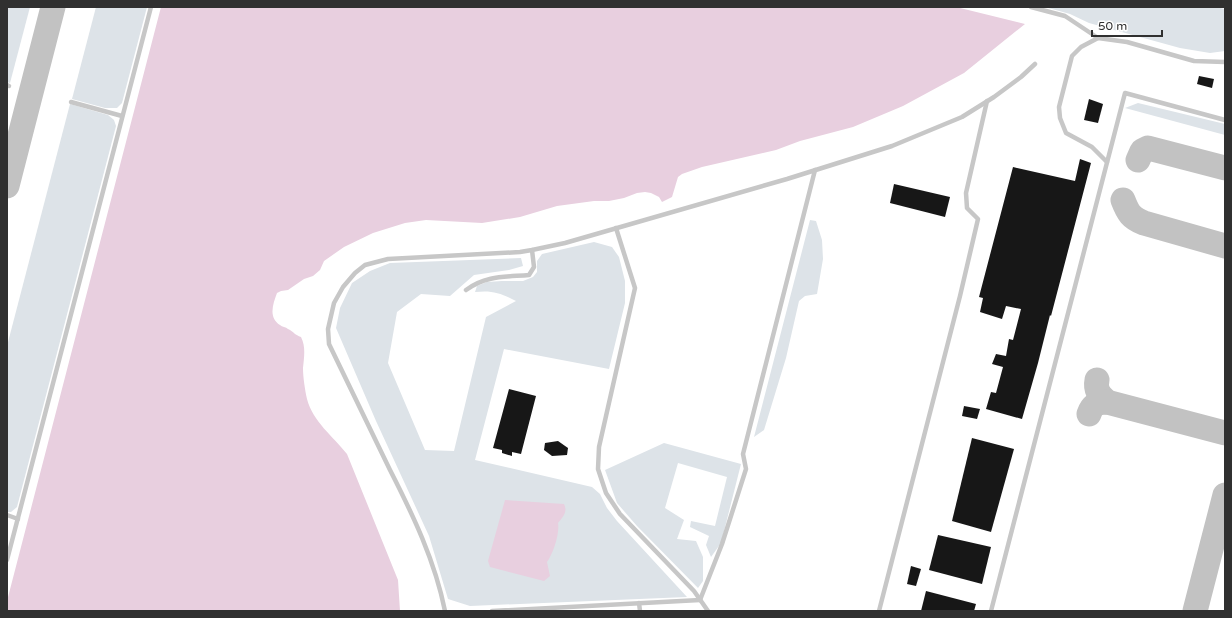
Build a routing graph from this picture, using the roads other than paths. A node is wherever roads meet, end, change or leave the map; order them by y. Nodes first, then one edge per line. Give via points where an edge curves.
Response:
1 (151, 7) edge
2 (1031, 7) edge
3 (1098, 38) junction
4 (1225, 62) edge
5 (1035, 64) dead end
6 (987, 101) junction
7 (71, 102) dead end
8 (122, 116) junction
9 (1225, 120) edge
10 (1107, 162) junction
11 (815, 170) junction
12 (616, 228) junction
13 (532, 250) junction
14 (466, 290) dead end
15 (7, 516) edge
16 (18, 518) junction
17 (7, 560) edge
18 (700, 600) junction
19 (639, 603) junction
20 (565, 607) junction
21 (445, 611) edge
22 (492, 611) edge
23 (558, 611) edge
24 (640, 611) edge
25 (708, 611) edge
26 (879, 611) edge
27 (991, 611) edge

1 - 8 lane
2 - 3 lane via 1065,16
3 - 4 lane via 1127,42 1194,61
3 - 10 lane via 1081,47 1072,56 1059,108 1066,133 1092,147
5 - 6 lane
6 - 11 lane via 962,117 892,146
6 - 26 lane via 966,193 967,208 978,219
7 - 8 lane
8 - 16 lane
9 - 10 lane via 1125,93
10 - 27 lane
11 - 12 lane
11 - 18 lane via 743,454 746,469 722,544
12 - 13 lane
12 - 18 lane via 634,288 599,447 598,469 606,493 620,514
13 - 14 lane via 534,267 529,275 490,278
13 - 21 lane via 388,259 365,265 343,287 334,303 328,329 329,344 418,528 432,562
15 - 16 lane
16 - 17 lane
18 - 19 lane
18 - 25 lane
19 - 20 lane
19 - 24 lane
20 - 22 lane
20 - 23 lane

